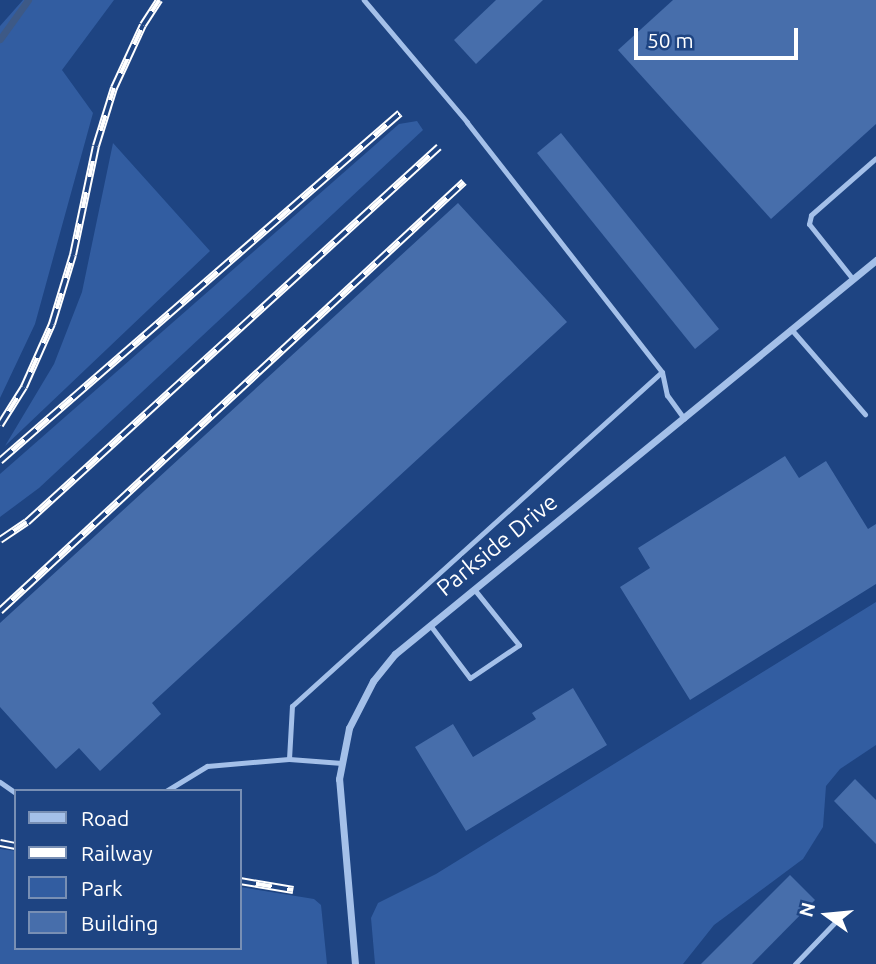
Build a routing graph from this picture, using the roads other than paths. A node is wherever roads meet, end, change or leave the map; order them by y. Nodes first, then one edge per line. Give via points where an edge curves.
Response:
1 (364, 0) edge
2 (876, 158) edge
3 (876, 260) edge
4 (852, 278) junction
5 (791, 329) junction
6 (663, 372) junction
7 (865, 414) dead end
8 (684, 418) junction
9 (474, 589) junction
10 (430, 625) junction
11 (289, 759) junction
12 (342, 763) junction
13 (169, 789) edge
14 (838, 919) dead end
15 (355, 964) edge
16 (795, 964) edge

1 - 6 lane via 467,122
2 - 4 lane via 811,215 810,224
3 - 4 street, Parkside Drive
4 - 5 street, Parkside Drive
5 - 7 lane
5 - 8 street, Parkside Drive
6 - 8 lane via 667,395
6 - 11 lane via 292,706
8 - 9 street, Parkside Drive
9 - 10 street, Parkside Drive
9 - 10 lane via 519,645 470,678
10 - 12 street, Parkside Drive via 395,654 373,681 349,728
11 - 12 lane
11 - 13 lane via 207,766
12 - 15 street, Parkside Drive via 339,797
14 - 16 lane

